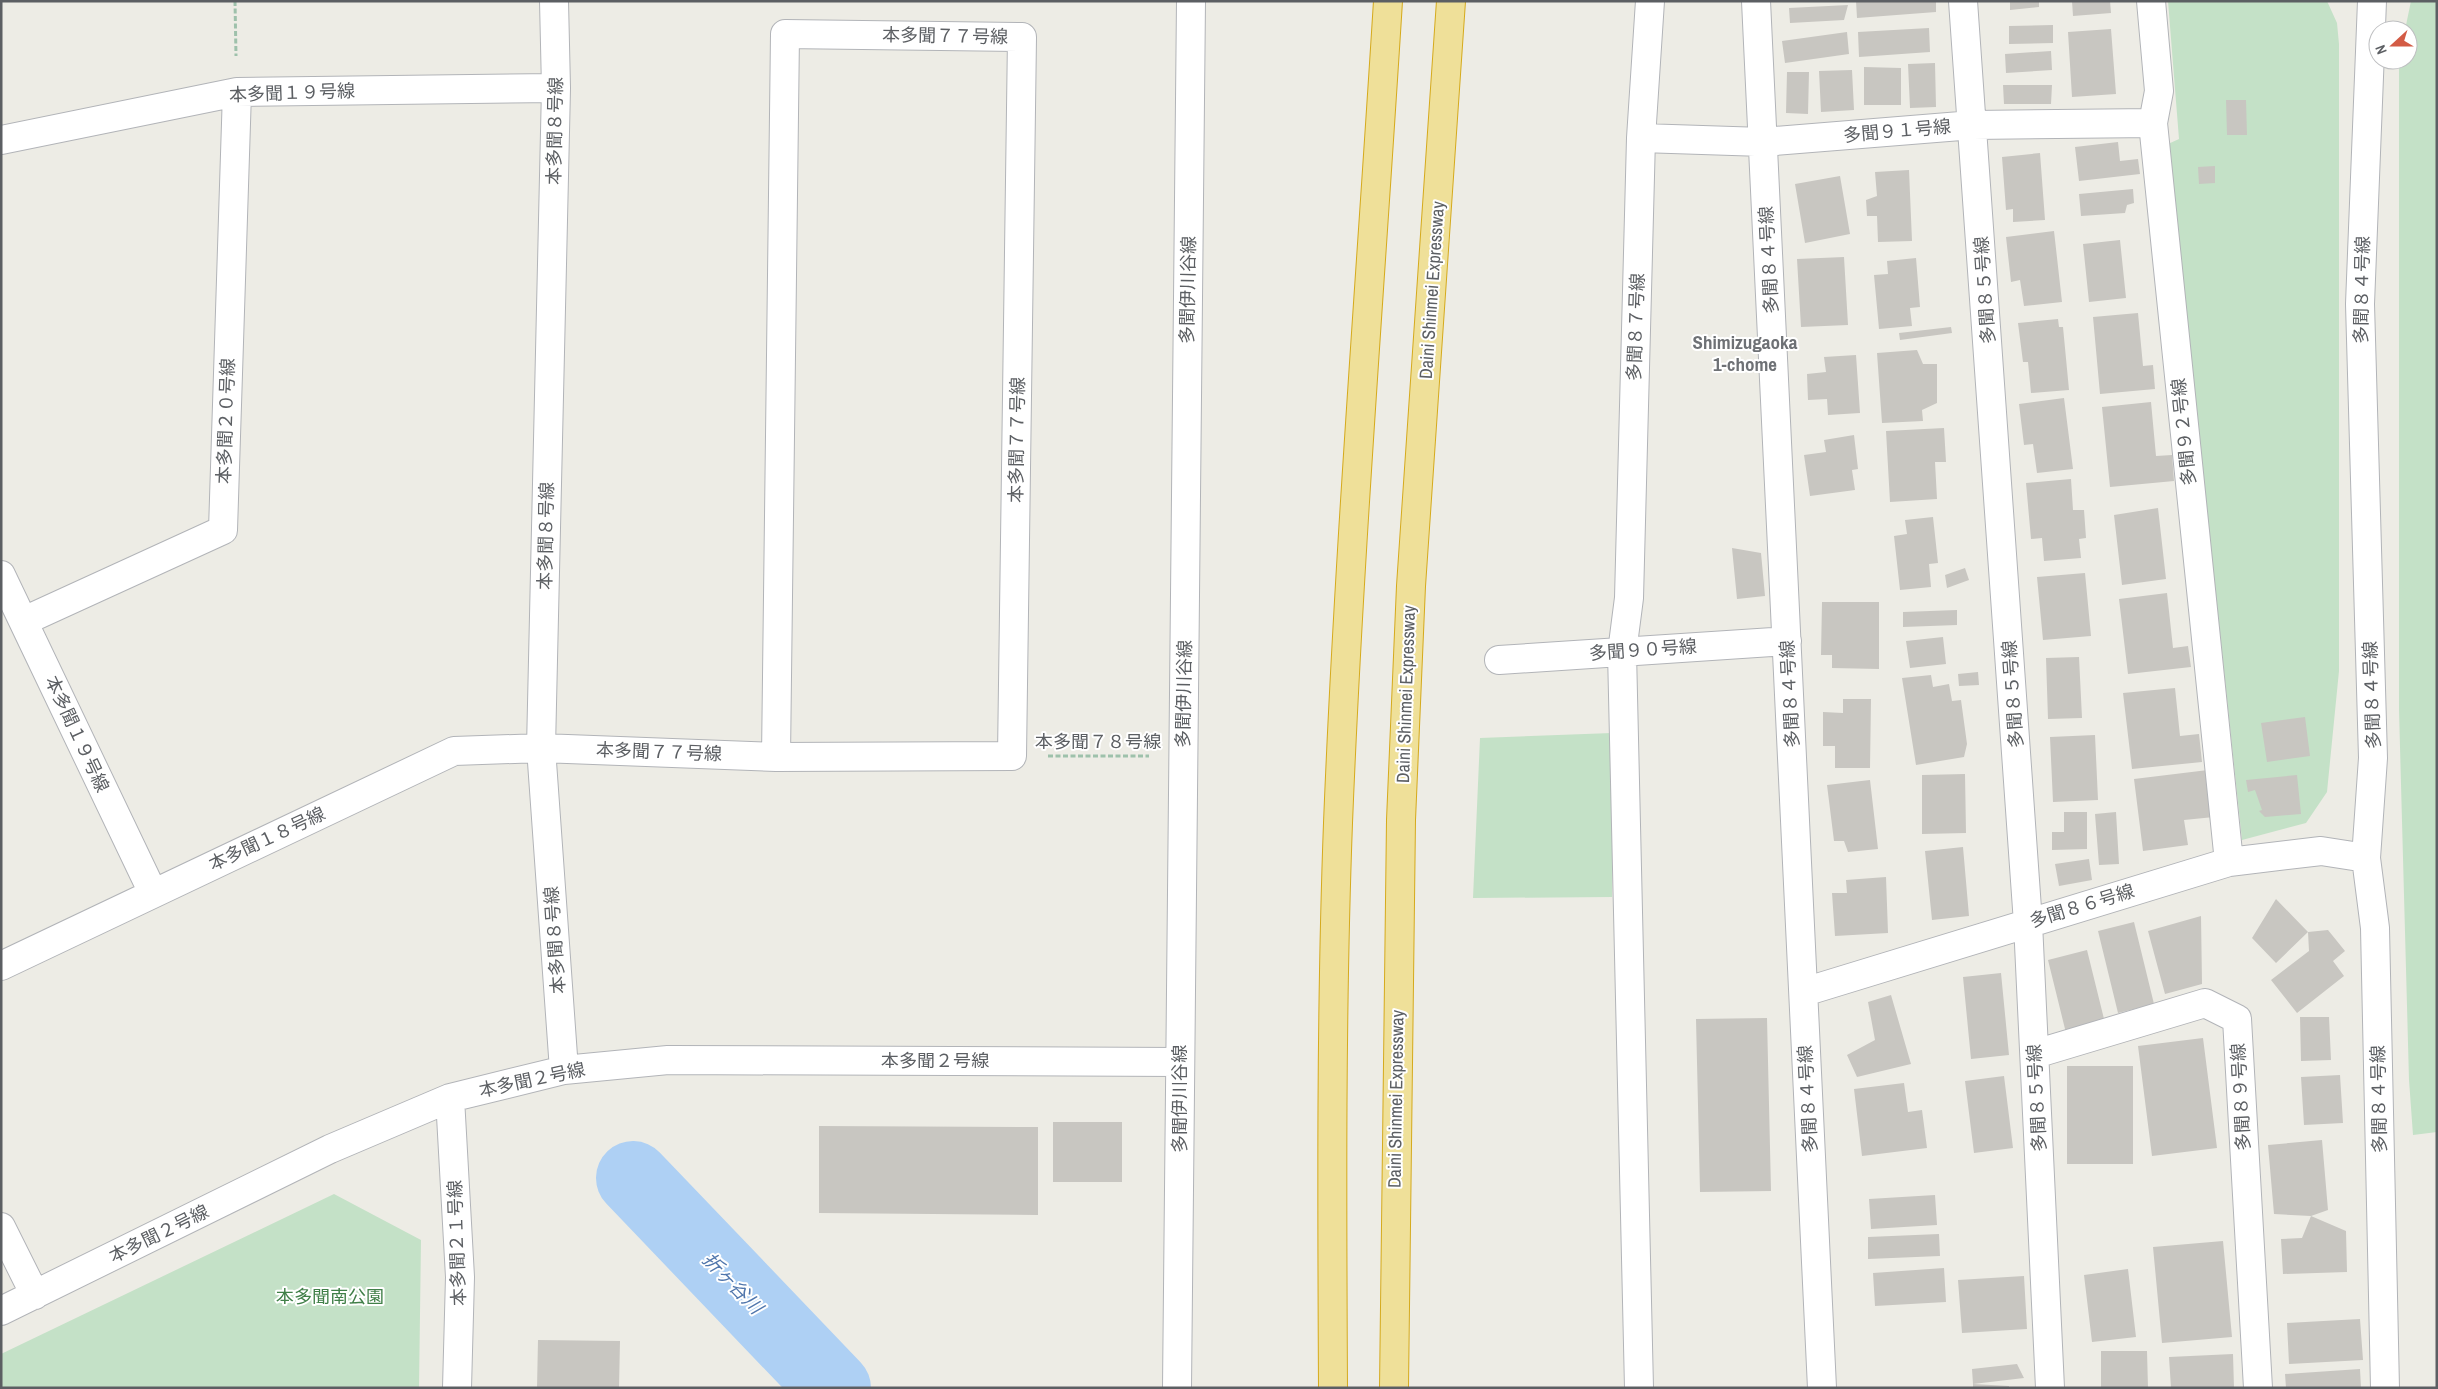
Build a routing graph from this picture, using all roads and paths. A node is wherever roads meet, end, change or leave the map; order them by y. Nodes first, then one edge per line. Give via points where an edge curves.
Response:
1 (234, 1) edge
2 (554, 1) edge
3 (1191, 1) edge
4 (1388, 1) edge
5 (1451, 1) edge
6 (1650, 1) edge
7 (1756, 1) edge
8 (1963, 1) edge
9 (2151, 1) edge
10 (2372, 1) edge
11 (556, 88) junction
12 (237, 92) junction
13 (2152, 123) junction
14 (1973, 125) junction
15 (1641, 138) junction
16 (1, 140) edge
17 (1763, 142) junction
18 (1, 575) edge
19 (24, 621) junction
20 (1787, 642) junction
21 (1622, 652) junction
22 (1499, 660) dead end
23 (542, 748) junction
24 (1012, 756) junction
25 (1183, 756) junction
26 (776, 757) junction
27 (2366, 858) junction
28 (2229, 862) junction
29 (153, 893) junction
30 (2028, 923) junction
31 (1, 966) edge
32 (1804, 992) junction
33 (2035, 1054) junction
34 (1180, 1062) junction
35 (564, 1070) junction
36 (450, 1098) junction
37 (1, 1228) edge
38 (35, 1295) junction
39 (1, 1312) edge
40 (457, 1388) edge
41 (1178, 1388) edge
42 (1333, 1388) edge
43 (1394, 1388) edge
44 (1639, 1388) edge
45 (1822, 1388) edge
46 (2050, 1388) edge
47 (2258, 1388) edge
48 (2385, 1388) edge

1 - 12 path
2 - 11 street, 本多聞８号線
3 - 25 street, 多聞伊川谷線
4 - 42 highway via 1349,600 1339,815 1332,1054
5 - 43 highway, Daini Shinmei Expressway via 1408,645 1401,820
6 - 15 street, 多聞８７号線
7 - 17 street, 多聞８４号線
8 - 14 street, 多聞８５号線
9 - 13 street, 多聞９２号線 via 2158,91
10 - 27 street, 多聞８４号線 via 2360,304 2373,758
11 - 12 street, 本多聞１９号線
11 - 23 street, 本多聞８号線
12 - 16 street, 本多聞１９号線
12 - 19 street, 本多聞２０号線 via 223,530
13 - 14 street, 多聞９１号線
13 - 28 street, 多聞９２号線
14 - 17 street, 多聞９１号線
14 - 30 street, 多聞８５号線
15 - 17 street, 多聞９１号線
15 - 21 street, 多聞８７号線 via 1629,598
17 - 20 street, 多聞８４号線
18 - 19 street, 本多聞１９号線
19 - 29 street, 本多聞１９号線
20 - 21 street, 多聞９０号線
20 - 32 street, 多聞８４号線
21 - 22 street, 多聞９０号線
21 - 44 street, 多聞８７号線
23 - 26 street, 本多聞７７号線
23 - 29 street, 本多聞１８号線 via 454,751
23 - 35 street, 本多聞８号線
24 - 25 path, 本多聞７８号線
24 - 26 street, 本多聞７７号線
24 - 26 street, 本多聞７７号線 via 1022,37 785,34
25 - 34 street, 多聞伊川谷線
27 - 28 street, 多聞８６号線 via 2321,851
27 - 48 street, 多聞８４号線 via 2375,928
28 - 30 street, 多聞８６号線
29 - 31 street, 本多聞１８号線
30 - 32 street, 多聞８６号線
30 - 33 street, 多聞８５号線
32 - 45 street, 多聞８４号線
33 - 46 street, 多聞８５号線
33 - 47 street, 多聞８９号線 via 2205,1003 2236,1019
34 - 35 street, 本多聞２号線 via 668,1060
34 - 41 street, 多聞伊川谷線
35 - 36 street, 本多聞２号線
36 - 38 street, 本多聞２号線 via 330,1149
36 - 40 street, 本多聞２１号線 via 460,1277
37 - 38 street
38 - 39 street, 本多聞２号線

